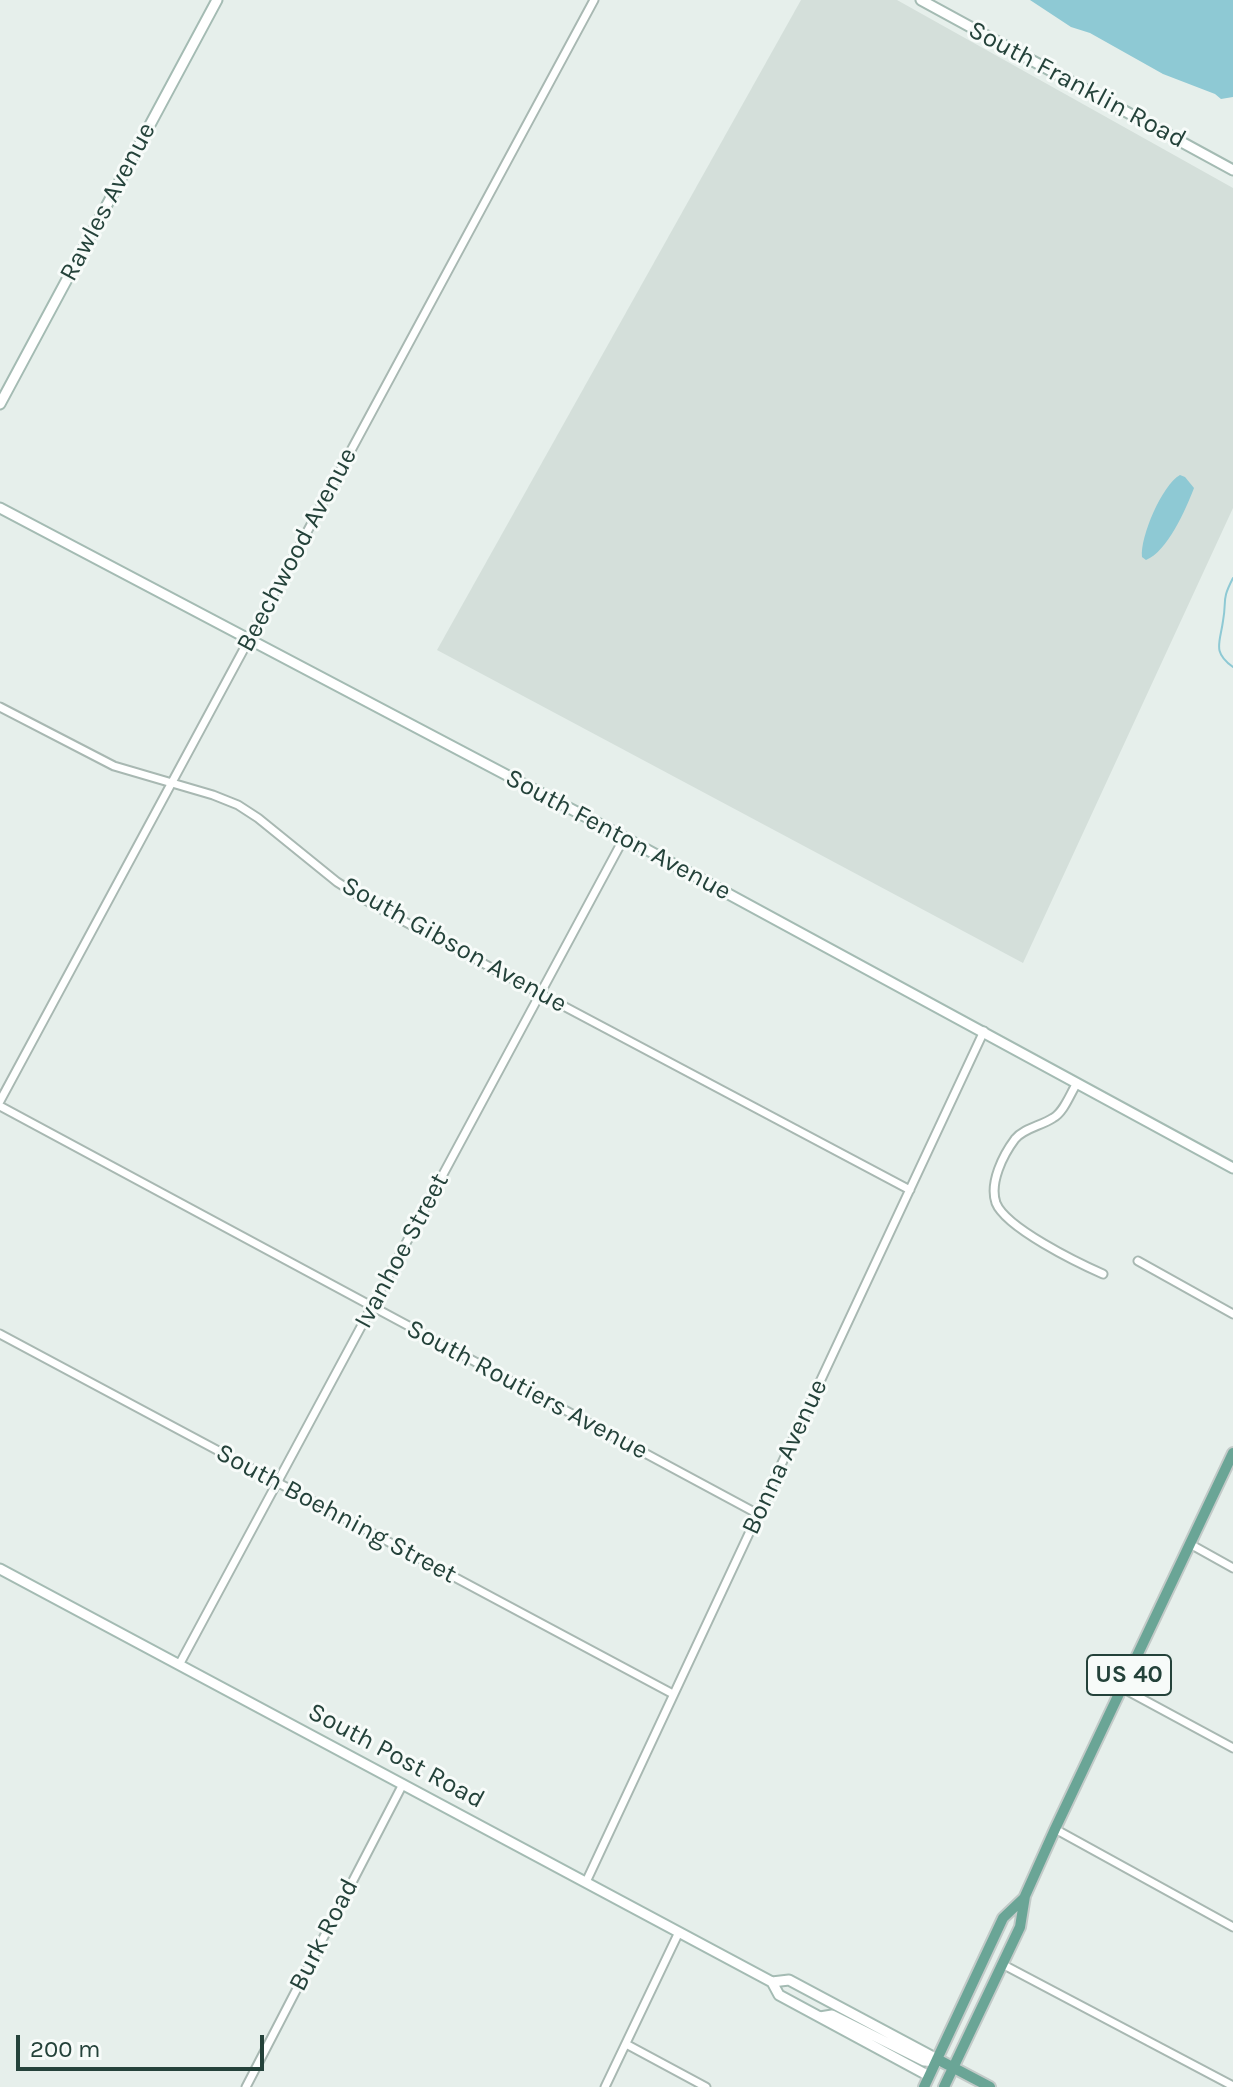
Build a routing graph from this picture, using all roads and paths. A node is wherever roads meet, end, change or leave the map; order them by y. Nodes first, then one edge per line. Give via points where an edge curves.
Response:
1 (217, 0) edge
2 (594, 0) edge
3 (921, 0) edge
4 (1233, 170) edge
5 (0, 404) edge
6 (0, 508) edge
7 (249, 639) junction
8 (0, 707) edge
9 (171, 784) junction
10 (624, 838) junction
11 (541, 993) junction
12 (984, 1031) junction
13 (1077, 1083) junction
14 (0, 1104) edge
15 (1233, 1168) edge
16 (910, 1190) junction
17 (1138, 1261) dead end
18 (1103, 1274) dead end
19 (372, 1307) junction
20 (1233, 1314) edge
21 (0, 1334) edge
22 (1233, 1453) edge
23 (277, 1484) junction
24 (758, 1514) junction
25 (1190, 1544) junction
26 (1233, 1568) edge
27 (0, 1569) edge
28 (179, 1665) junction
29 (1122, 1688) junction
30 (673, 1694) junction
31 (1233, 1748) edge
32 (403, 1784) junction
33 (1055, 1829) junction
34 (586, 1882) junction
35 (1025, 1896) junction
36 (1233, 1927) edge
37 (679, 1932) junction
38 (1002, 1964) junction
39 (772, 1982) junction
40 (820, 2017) junction
41 (626, 2044) junction
42 (943, 2063) junction
43 (941, 2083) edge
44 (1233, 2086) edge
45 (246, 2087) edge
46 (605, 2087) edge
47 (706, 2087) edge
48 (924, 2087) edge
49 (990, 2087) edge

1 - 5 street, Rawles Avenue
2 - 7 street, Beechwood Avenue
3 - 4 street, South Franklin Road
6 - 7 street, South Fenton Avenue
7 - 9 street, Beechwood Avenue
7 - 10 street, South Fenton Avenue
8 - 9 street, South Gibson Avenue via 107,763
9 - 11 street, South Gibson Avenue via 242,807 363,899
9 - 14 street, Beechwood Avenue
10 - 11 street, Ivanhoe Street
10 - 12 street, South Fenton Avenue
11 - 16 street, South Gibson Avenue
11 - 19 street, Ivanhoe Street
12 - 13 street, South Fenton Avenue
12 - 16 street, Bonna Avenue
13 - 15 street, South Fenton Avenue
13 - 18 street via 1056,1117 1015,1140 995,1181 995,1197 1004,1215 1029,1235
14 - 19 street, South Routiers Avenue
16 - 24 street, Bonna Avenue
17 - 20 street
19 - 23 street, Ivanhoe Street
19 - 24 street, South Routiers Avenue
21 - 23 street, South Boehning Street
22 - 25 main road, US 40
23 - 28 street, Ivanhoe Street
23 - 30 street, South Boehning Street
24 - 30 street, Bonna Avenue
25 - 26 street
25 - 29 main road, US 40
27 - 28 street, South Post Road
28 - 32 street, South Post Road
29 - 31 street
29 - 33 main road, US 40
30 - 34 street, Bonna Avenue
32 - 34 street, South Post Road
32 - 45 street, Burk Road
33 - 35 main road, US 40
33 - 36 street
34 - 37 street, South Post Road
35 - 38 main road, US 40 via 1020,1927
35 - 42 main road, US 40 via 1003,1918
37 - 39 street, South Post Road
37 - 41 street
38 - 42 main road, US 40 via 959,2056
38 - 44 street
39 - 40 street, South Post Road via 779,1995
39 - 42 street, South Post Road via 789,1980
40 - 42 street via 832,2015 924,2061
40 - 43 street, South Post Road
41 - 46 street
41 - 47 street
42 - 43 main road, US 40
42 - 43 main road, US 40
42 - 49 main road
43 - 48 main road, US 40

